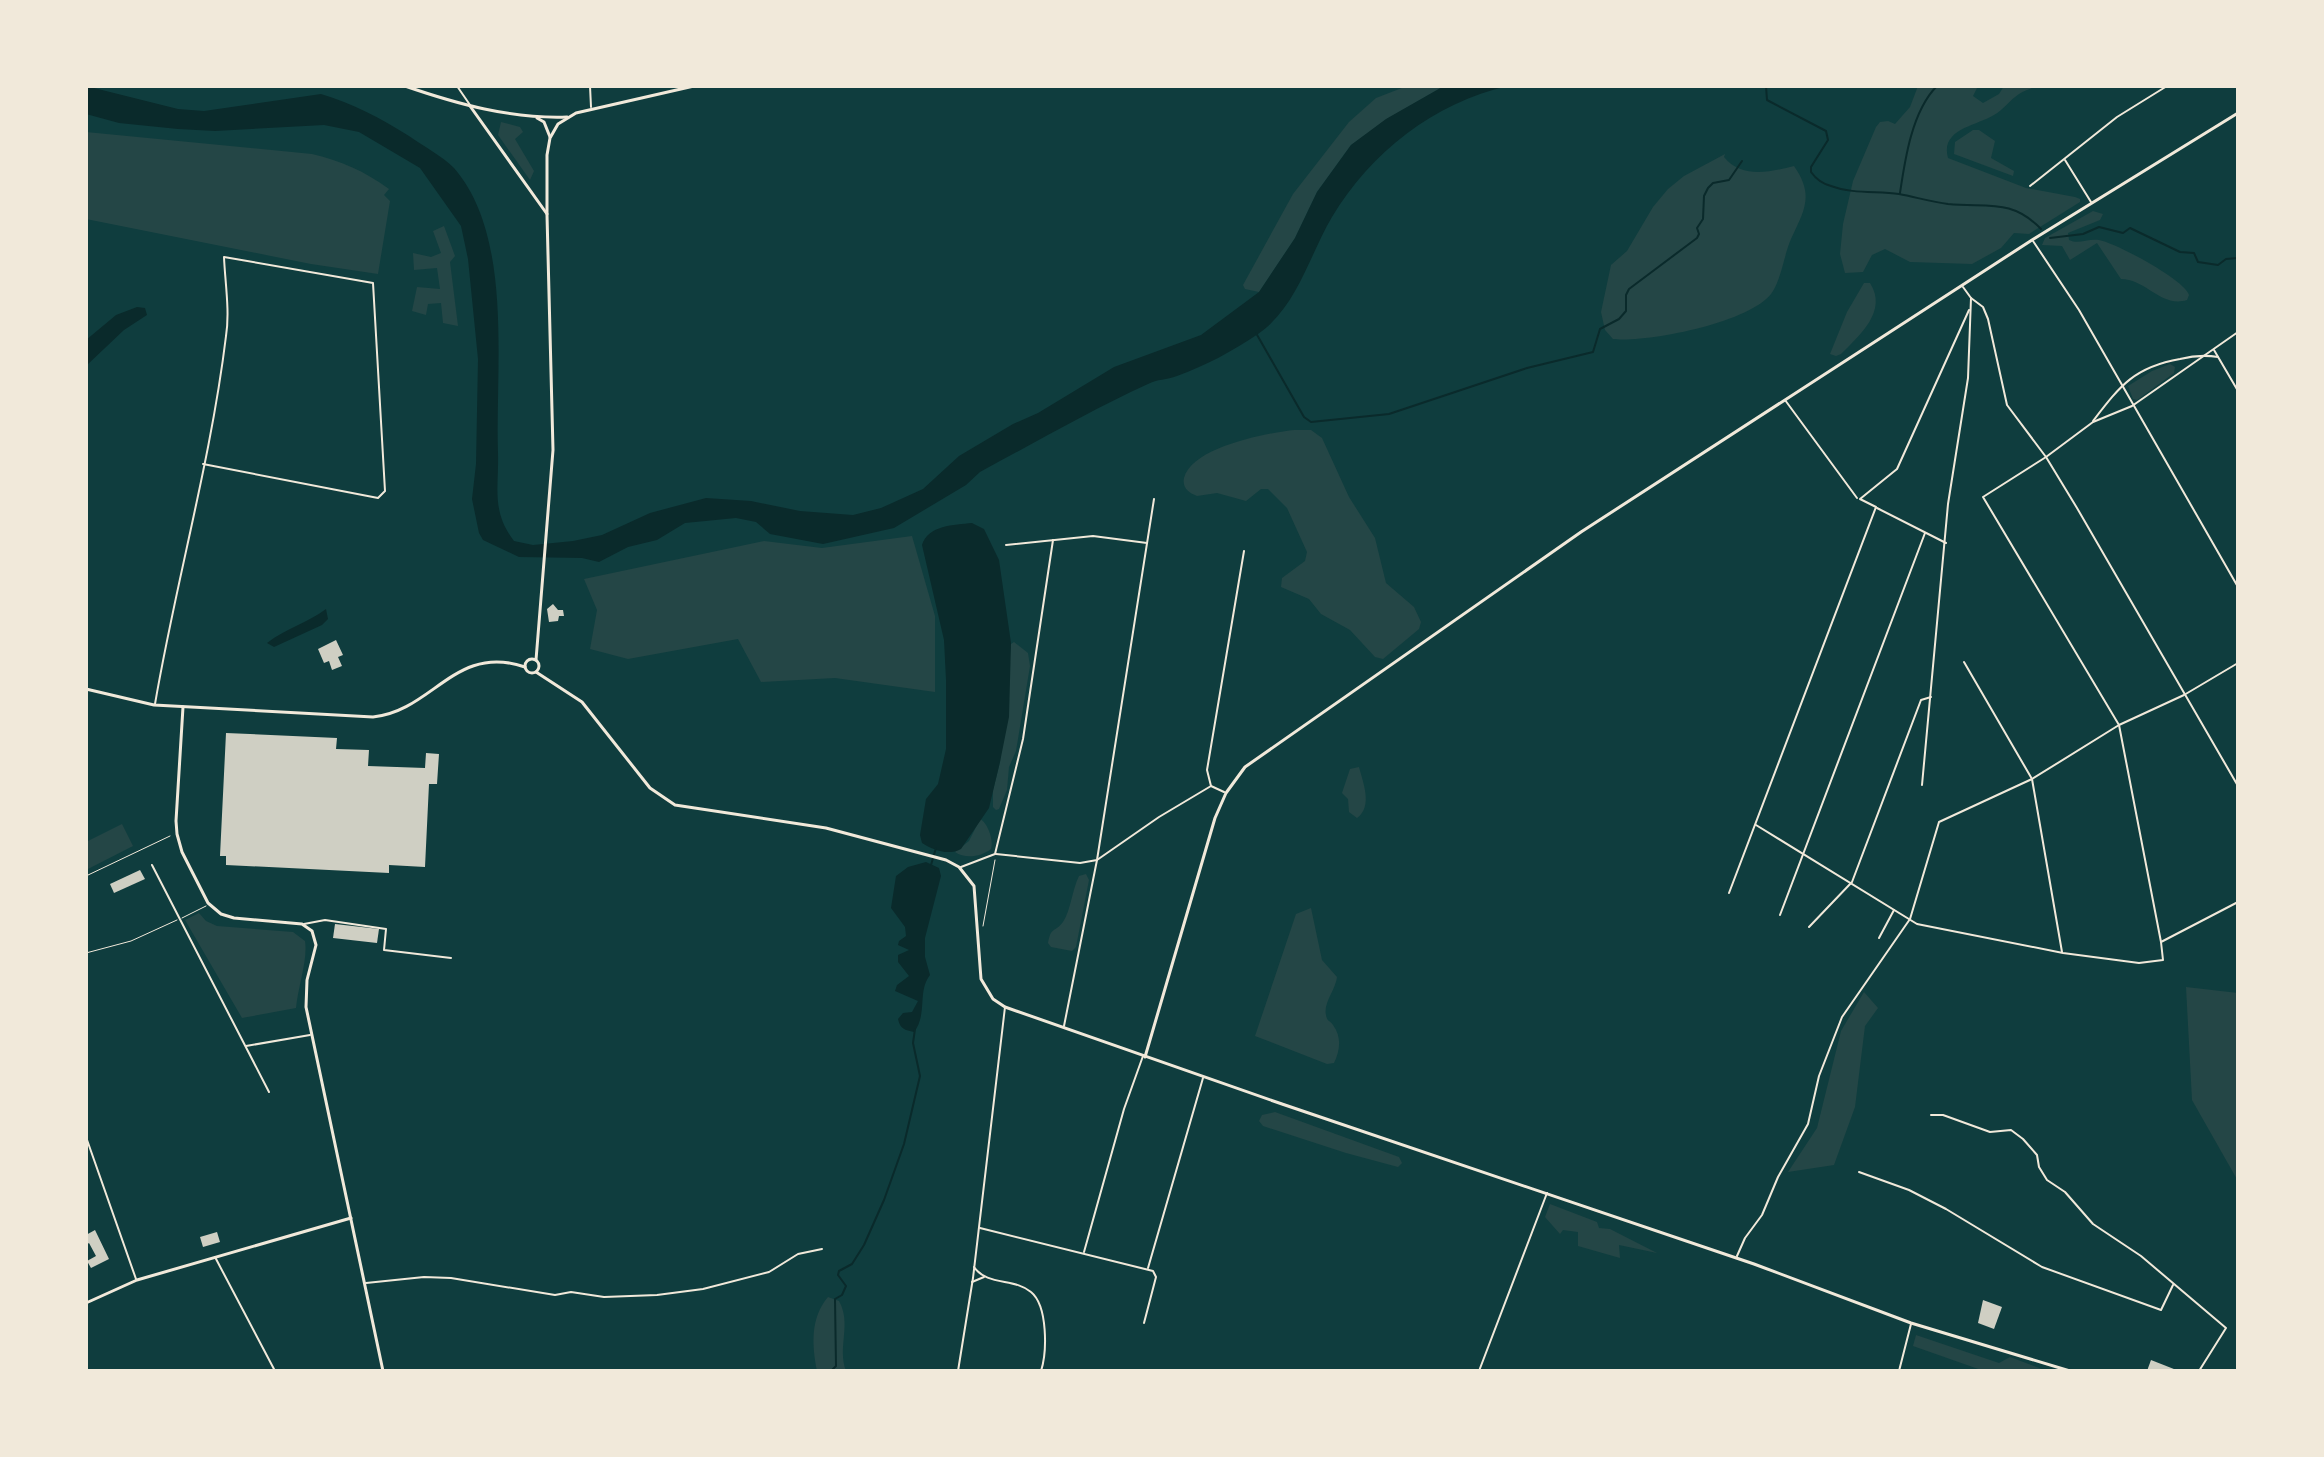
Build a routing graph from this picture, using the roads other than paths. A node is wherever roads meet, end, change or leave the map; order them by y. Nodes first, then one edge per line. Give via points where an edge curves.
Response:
1 (405, 86) edge
2 (457, 86) edge
3 (590, 86) edge
4 (694, 86) edge
5 (2167, 86) edge
6 (470, 106) junction
7 (591, 109) junction
8 (2238, 113) edge
9 (534, 116) junction
10 (567, 117) junction
11 (550, 138) junction
12 (2065, 160) junction
13 (2030, 186) dead end
14 (2092, 203) junction
15 (547, 215) junction
16 (2032, 240) junction
17 (1962, 286) junction
18 (1971, 298) junction
19 (1969, 310) junction
20 (2238, 332) edge
21 (2214, 349) junction
22 (2204, 356) junction
23 (2218, 357) junction
24 (2123, 384) junction
25 (2238, 391) edge
26 (1785, 399) junction
27 (2132, 406) junction
28 (2093, 422) junction
29 (2046, 457) junction
30 (203, 464) junction
31 (1154, 499) dead end
32 (1860, 499) junction
33 (1876, 507) junction
34 (1925, 533) junction
35 (1053, 540) junction
36 (1946, 543) junction
37 (1148, 544) junction
38 (1006, 545) dead end
39 (1244, 551) dead end
40 (2238, 587) edge
41 (536, 660) junction
42 (511, 662) junction
43 (1964, 662) dead end
44 (2238, 663) edge
45 (525, 667) junction
46 (536, 672) junction
47 (545, 677) junction
48 (86, 689) edge
49 (2184, 695) junction
50 (1932, 696) junction
51 (154, 705) junction
52 (183, 707) junction
53 (2119, 725) junction
54 (2032, 779) junction
55 (1922, 785) dead end
56 (1211, 786) junction
57 (2238, 786) edge
58 (1226, 793) junction
59 (1755, 825) junction
60 (1802, 852) junction
61 (995, 854) junction
62 (1097, 860) junction
63 (152, 865) dead end
64 (959, 867) junction
65 (1852, 882) junction
66 (1729, 893) dead end
67 (2238, 902) edge
68 (210, 904) junction
69 (1894, 909) junction
70 (1780, 915) dead end
71 (179, 919) junction
72 (1910, 919) junction
73 (302, 924) junction
74 (1809, 927) dead end
75 (1879, 938) dead end
76 (2161, 942) junction
77 (86, 953) edge
78 (2063, 953) junction
79 (451, 958) dead end
80 (1005, 1007) junction
81 (1063, 1028) junction
82 (312, 1035) junction
83 (244, 1046) junction
84 (1144, 1056) junction
85 (1203, 1077) junction
86 (269, 1092) dead end
87 (1931, 1115) dead end
88 (86, 1137) edge
89 (1859, 1172) dead end
90 (1547, 1193) junction
91 (351, 1218) junction
92 (979, 1228) junction
93 (822, 1249) dead end
94 (1083, 1253) junction
95 (215, 1256) junction
96 (1737, 1258) junction
97 (974, 1267) junction
98 (1148, 1269) junction
99 (984, 1277) junction
100 (137, 1280) junction
101 (365, 1283) junction
102 (972, 1283) junction
103 (2173, 1284) junction
104 (86, 1303) edge
105 (1144, 1323) dead end
106 (1911, 1323) junction
107 (275, 1371) edge
108 (383, 1371) edge
109 (958, 1371) edge
110 (1041, 1371) edge
111 (1479, 1371) edge
112 (1899, 1371) edge
113 (2070, 1371) edge
114 (2199, 1371) edge

1 - 6 main road
2 - 6 street
3 - 7 street
4 - 7 main road
5 - 12 street via 2117,117
6 - 9 main road
6 - 15 main road
7 - 10 main road
8 - 14 main road
9 - 10 main road
9 - 11 main road via 544,122
10 - 11 main road
11 - 15 main road
12 - 13 street
12 - 14 street
14 - 16 main road
15 - 41 main road via 553,450
16 - 17 main road
16 - 24 street
17 - 18 street
17 - 26 main road
18 - 19 street
18 - 29 street via 1988,319 2007,405
19 - 32 street via 1897,469
19 - 36 street via 1968,378
20 - 21 street
21 - 22 street
21 - 23 street
22 - 23 street
22 - 24 street via 2150,366
22 - 27 street
23 - 25 street
24 - 27 street
24 - 28 street
26 - 32 street
26 - 58 main road via 1581,532 1255,758
27 - 28 street
27 - 40 street
28 - 29 street
29 - 49 street
29 - 53 street via 1983,497
30 - 30 street via 227,333 224,257 373,283 385,491 378,498
30 - 51 street
31 - 37 street
32 - 33 street
33 - 34 street
33 - 59 street
34 - 36 street
34 - 60 street
35 - 37 street via 1093,536
35 - 38 street
35 - 61 street via 1023,739
36 - 50 street
37 - 62 street
39 - 56 street via 1209,754
41 - 45 main road via 528,660
41 - 46 main road
42 - 45 main road
42 - 47 main road
42 - 52 main road via 462,669 407,706 383,715
43 - 54 street
44 - 49 street
45 - 46 main road
46 - 47 main road
47 - 64 main road via 582,702 650,788 667,801 684,808 808,824
48 - 51 main road
49 - 53 street
49 - 57 street
50 - 55 street
50 - 65 street via 1921,700
51 - 52 main road
52 - 68 main road via 177,834
53 - 54 street
53 - 76 street
54 - 72 street via 1939,822
54 - 78 street
56 - 58 street
56 - 62 street
58 - 84 main road
59 - 60 street
59 - 66 street
60 - 65 street
60 - 70 street
61 - 62 street via 1075,863
61 - 64 street
62 - 81 street
63 - 71 street
64 - 80 main road via 974,886 980,972 989,994
65 - 69 street
65 - 74 street
67 - 76 street
68 - 71 lane
68 - 73 main road via 234,918
69 - 72 street
69 - 75 street
71 - 77 lane via 131,941
71 - 83 street
72 - 78 street
72 - 96 street via 1842,1017 1819,1076 1808,1124
73 - 79 street via 325,920 386,929 384,950
73 - 82 main road via 312,931 316,945 307,980
76 - 78 street via 2163,960 2139,963
80 - 81 main road
80 - 92 street
81 - 84 main road
82 - 83 street
82 - 91 main road
83 - 86 street
84 - 85 main road
84 - 94 street
85 - 90 main road
85 - 98 street
87 - 103 street via 1990,1132 2011,1130 2037,1155 2047,1180 2093,1224
88 - 100 street
89 - 103 street via 1946,1209 2042,1267 2161,1310
90 - 96 main road
90 - 111 street
91 - 95 main road
91 - 101 main road
92 - 94 street
92 - 97 street
93 - 101 street via 798,1254 769,1272 657,1295 555,1295 451,1278
94 - 98 street
95 - 100 main road
95 - 107 street
96 - 106 main road
97 - 99 street
97 - 102 street
98 - 105 street via 1156,1277
99 - 102 street
99 - 110 street via 1026,1289 1035,1297 1046,1341
100 - 104 main road
101 - 108 main road
102 - 109 street
103 - 114 street via 2226,1328
106 - 112 street
106 - 113 main road

